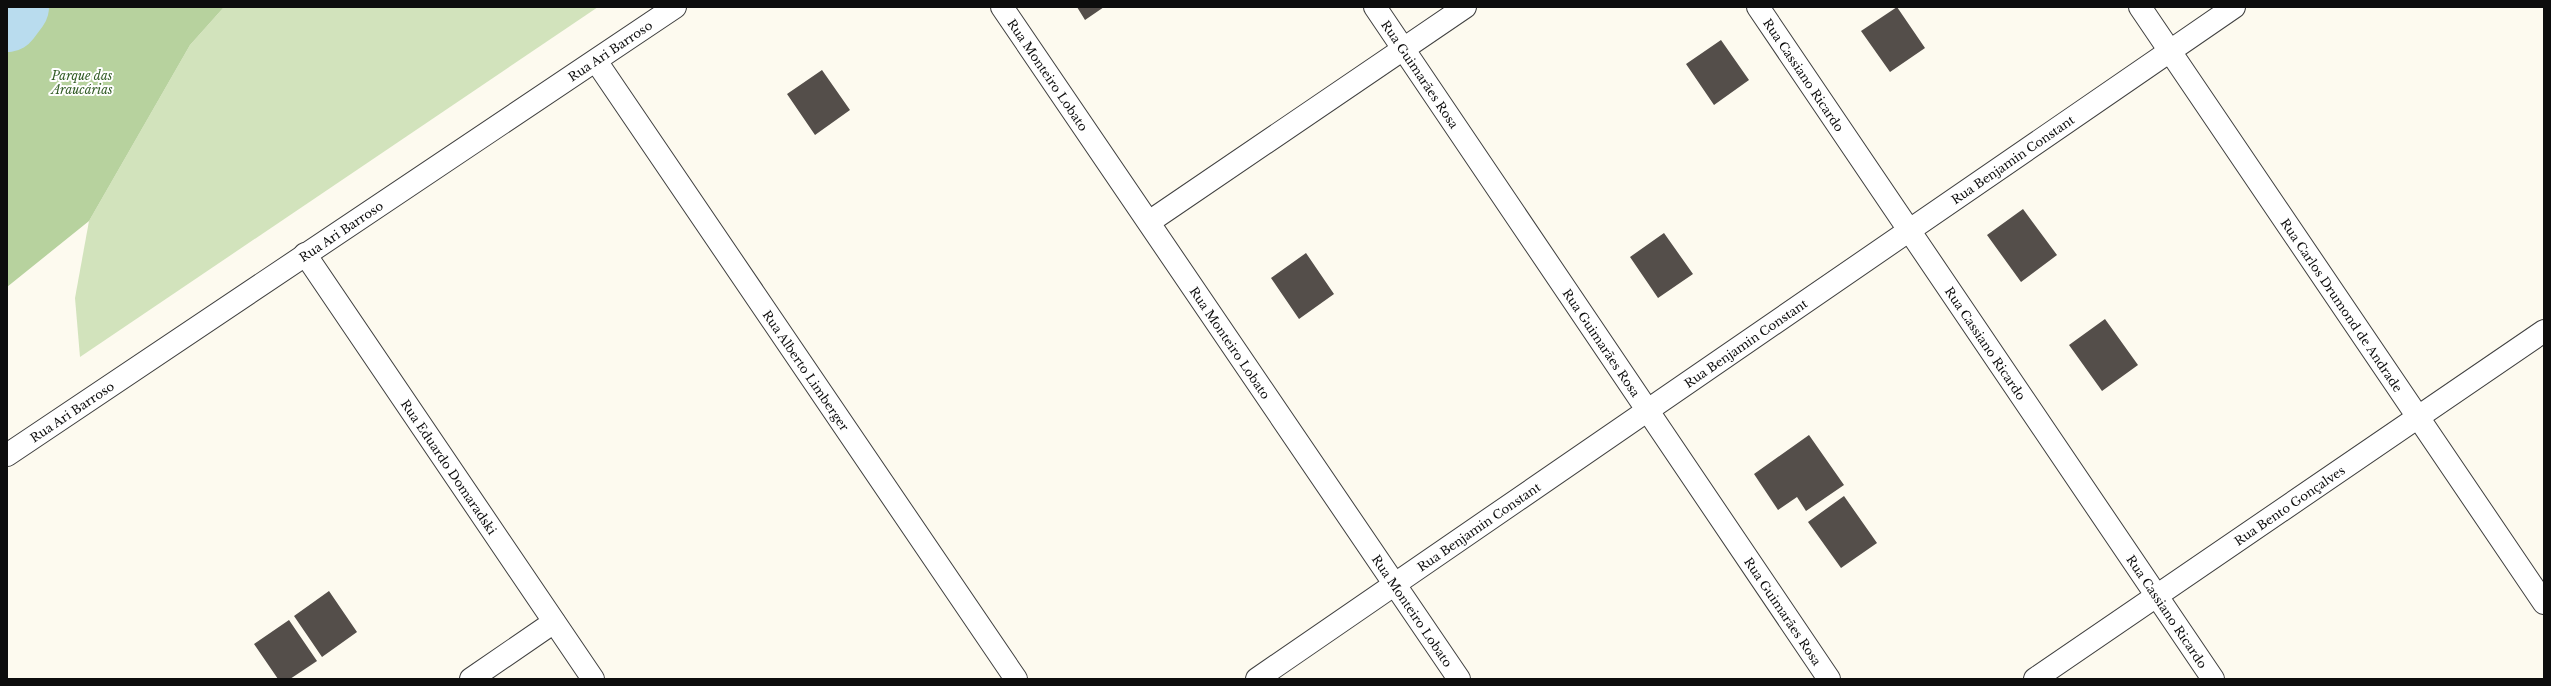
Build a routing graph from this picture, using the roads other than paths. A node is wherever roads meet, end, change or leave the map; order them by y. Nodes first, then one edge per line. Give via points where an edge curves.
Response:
1 (675, 7) edge
2 (1002, 7) edge
3 (1375, 7) edge
4 (1465, 7) edge
5 (1758, 7) edge
6 (2140, 7) edge
7 (2234, 7) edge
8 (1403, 49) junction
9 (2170, 51) junction
10 (596, 61) junction
11 (1149, 222) junction
12 (1909, 230) junction
13 (306, 254) junction
14 (2544, 331) edge
15 (1648, 410) junction
16 (2418, 417) junction
17 (7, 455) edge
18 (1395, 584) junction
19 (2157, 596) junction
20 (2544, 603) edge
21 (554, 622) junction
22 (471, 679) edge
23 (592, 679) edge
24 (1016, 679) edge
25 (1257, 679) edge
26 (1460, 679) edge
27 (1829, 679) edge
28 (2035, 679) edge
29 (2214, 679) edge

1 - 10 street, Rua Ari Barroso
2 - 11 street, Rua Monteiro Lobato
3 - 8 street, Rua Guimarães Rosa
4 - 8 street
5 - 12 street, Rua Cassiano Ricardo
6 - 9 street, Rua Carlos Drumond de Andrade
7 - 9 street, Rua Benjamin Constant
8 - 11 street
8 - 15 street, Rua Guimarães Rosa
9 - 12 street, Rua Benjamin Constant
9 - 16 street, Rua Carlos Drumond de Andrade
10 - 13 street, Rua Ari Barroso
10 - 24 street, Rua Alberto Limberger
11 - 18 street, Rua Monteiro Lobato
12 - 15 street, Rua Benjamin Constant
12 - 19 street, Rua Cassiano Ricardo
13 - 17 street, Rua Ari Barroso
13 - 21 street, Rua Eduardo Domaradski
14 - 16 street, Rua Bento Gonçalves
15 - 18 street, Rua Benjamin Constant
15 - 27 street, Rua Guimarães Rosa
16 - 19 street, Rua Bento Gonçalves
16 - 20 street, Rua Carlos Drumond de Andrade
18 - 25 street, Rua Benjamin Constant
18 - 26 street, Rua Monteiro Lobato
19 - 28 street, Rua Bento Gonçalves
19 - 29 street, Rua Cassiano Ricardo
21 - 22 street
21 - 23 street, Rua Eduardo Domaradski

